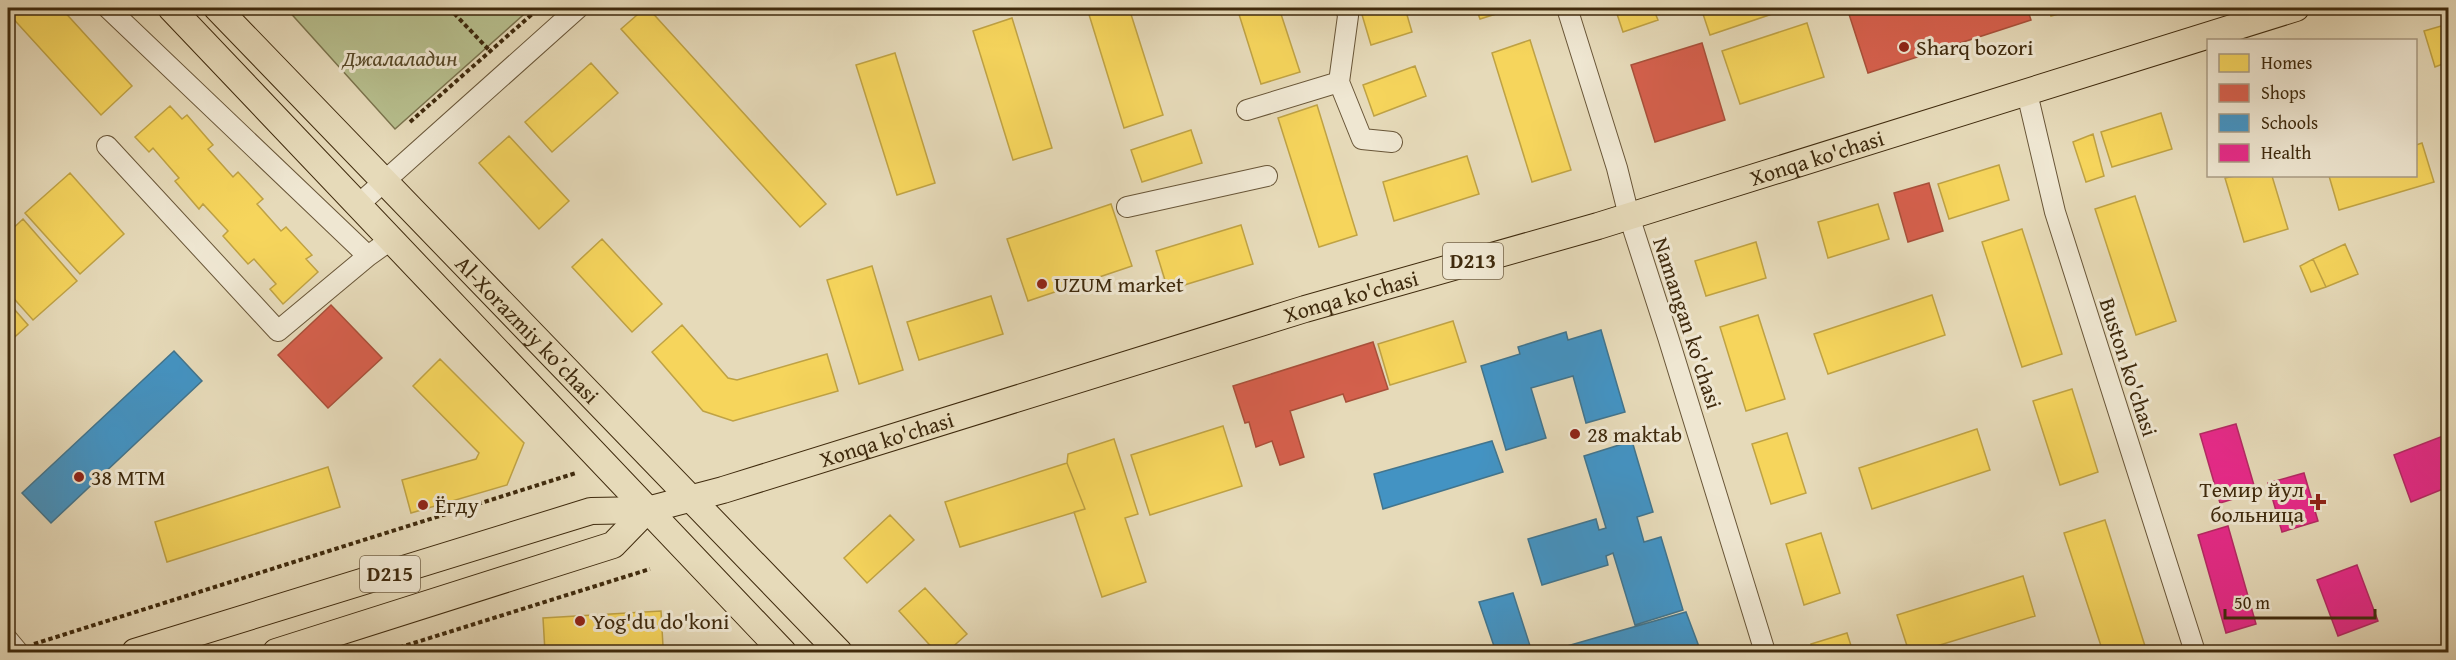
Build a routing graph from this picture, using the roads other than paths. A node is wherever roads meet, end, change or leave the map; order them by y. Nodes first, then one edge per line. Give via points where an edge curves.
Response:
1 (108, 8) edge
2 (171, 8) edge
3 (217, 8) edge
4 (578, 8) edge
5 (1346, 8) edge
6 (1567, 8) edge
7 (2296, 8) edge
8 (1339, 82) junction
9 (2027, 93) junction
10 (1247, 110) dead end
11 (1392, 142) dead end
12 (107, 147) dead end
13 (1267, 176) dead end
14 (385, 179) junction
15 (359, 204) junction
16 (1127, 207) dead end
17 (1629, 216) junction
18 (392, 239) junction
19 (368, 256) junction
20 (691, 499) junction
21 (647, 510) junction
22 (135, 652) edge
23 (276, 652) edge
24 (783, 652) edge
25 (839, 652) edge
26 (1766, 652) edge
27 (2195, 652) edge

1 - 19 street
2 - 15 main road, Al-Xorazmiy ko’chasi
3 - 14 main road, Al-Xorazmiy ko’chasi
4 - 14 street
5 - 8 street
6 - 17 street, Namangan ko'chasi
7 - 9 main road, Xonqa ko'chasi / D213
8 - 10 street
8 - 11 street via 1362,139
9 - 17 main road, Xonqa ko'chasi / D213
9 - 27 street, Buston ko'chasi via 2055,212
12 - 19 street via 278,331
13 - 16 street
14 - 15 street
14 - 20 main road, Al-Xorazmiy ko’chasi
15 - 18 main road, Al-Xorazmiy ko’chasi
17 - 20 main road, Xonqa ko'chasi / D213 via 1294,312
17 - 26 street, Namangan ko'chasi
18 - 19 street
18 - 21 main road, Al-Xorazmiy ko’chasi
20 - 21 main road, Xonqa ko'chasi / D213
20 - 25 main road, Al-Xorazmiy ko’chasi
21 - 22 main road, Xonqa ko'chasi / D215 via 591,511
21 - 23 main road, D215 via 613,545
21 - 24 main road, Al-Xorazmiy ko’chasi

